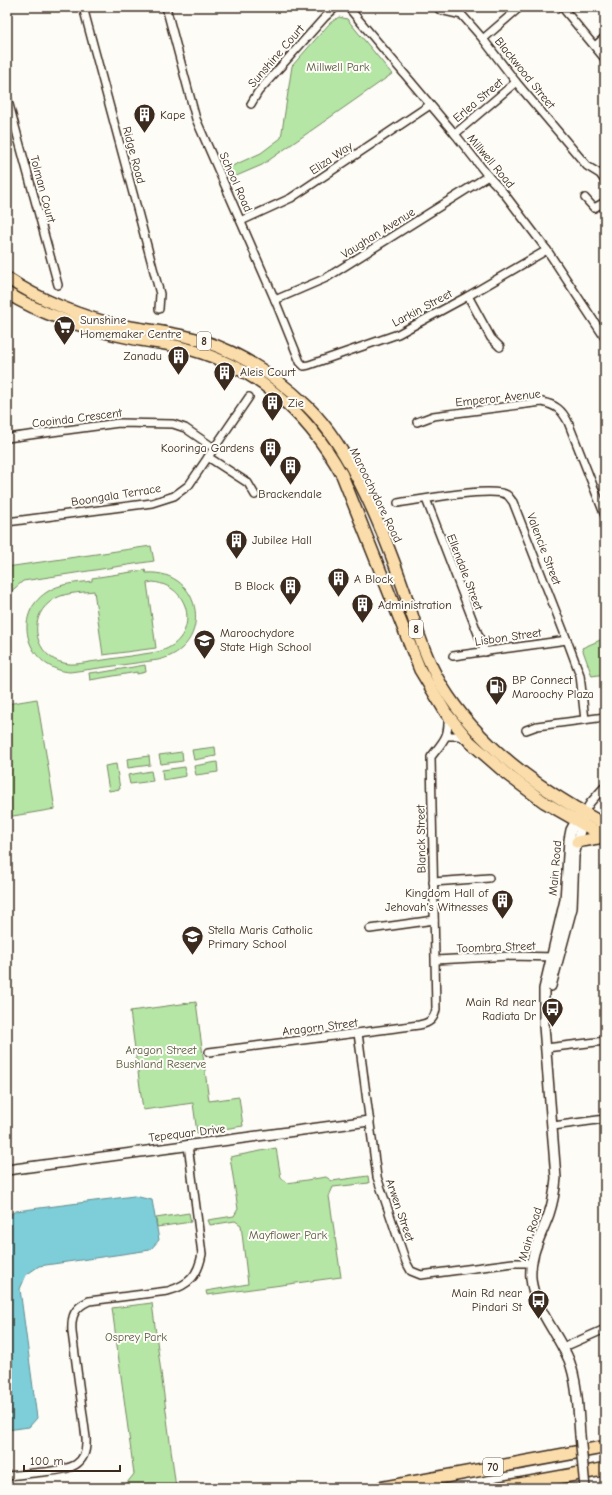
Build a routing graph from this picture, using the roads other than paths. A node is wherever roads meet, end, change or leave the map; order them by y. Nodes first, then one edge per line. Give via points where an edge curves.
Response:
1 (83, 7) edge
2 (166, 7) edge
3 (336, 7) edge
4 (348, 7) edge
5 (437, 7) edge
6 (520, 7) edge
7 (562, 7) edge
8 (605, 37) edge
9 (483, 39) junction
10 (595, 46) junction
11 (605, 59) edge
12 (516, 82) junction
13 (7, 97) edge
14 (251, 104) dead end
15 (430, 105) junction
16 (455, 134) junction
17 (488, 176) junction
18 (605, 181) edge
19 (585, 198) dead end
20 (605, 202) edge
21 (241, 221) junction
22 (547, 250) junction
23 (7, 278) edge
24 (58, 285) dead end
25 (7, 293) edge
26 (468, 296) junction
27 (275, 300) junction
28 (159, 309) dead end
29 (605, 338) edge
30 (500, 347) dead end
31 (300, 362) joint
32 (249, 397) dead end
33 (417, 422) dead end
34 (7, 438) edge
35 (214, 448) junction
36 (208, 457) junction
37 (255, 495) dead end
38 (426, 499) junction
39 (398, 502) dead end
40 (605, 516) edge
41 (7, 522) edge
42 (568, 640) junction
43 (485, 652) junction
44 (453, 656) dead end
45 (448, 715) junction
46 (605, 718) edge
47 (586, 720) junction
48 (526, 730) dead end
49 (447, 736) junction
50 (470, 742) junction
51 (605, 786) edge
52 (584, 813) junction
53 (579, 823) junction
54 (605, 825) edge
55 (604, 837) edge
56 (577, 842) junction
57 (489, 878) dead end
58 (433, 882) junction
59 (434, 920) junction
60 (370, 929) dead end
61 (554, 957) junction
62 (436, 960) junction
63 (432, 1019) joint
64 (358, 1033) junction
65 (605, 1041) edge
66 (546, 1048) junction
67 (209, 1052) dead end
68 (605, 1120) edge
69 (369, 1121) junction
70 (553, 1126) junction
71 (188, 1145) junction
72 (7, 1170) edge
73 (531, 1263) junction
74 (605, 1329) edge
75 (562, 1348) junction
76 (605, 1447) edge
77 (605, 1469) edge
78 (7, 1476) edge
79 (382, 1488) edge
80 (499, 1488) edge
81 (585, 1488) edge

1 - 28 street, Ridge Road via 160,294
2 - 21 street, School Road via 196,119
3 - 14 street, Sunshine Court via 263,86
4 - 15 street, Millwell Road
5 - 9 street, Blackwood Street via 462,15
6 - 9 street
7 - 10 street
8 - 10 street
9 - 12 street, Blackwood Street
10 - 11 street
12 - 16 street, Erlea Street
12 - 18 street, Blackwood Street via 587,166 600,174
13 - 24 street, Tolman Court
15 - 16 street, Millwell Road
15 - 21 street, Eliza Way via 291,198
16 - 17 street, Millwell Road
17 - 22 street, Millwell Road
17 - 27 street, Vaughan Avenue via 326,278
19 - 20 street via 594,208
21 - 27 street, School Road
22 - 26 street, Larkin Street
22 - 29 street, Millwell Road
23 - 52 main road, Maroochydore Road / 8 via 51,302 99,320 186,336 218,346 251,362 296,396 322,423 352,468 384,537 424,650 454,704 472,728 499,753 537,783
25 - 45 main road, Maroochydore Road / 8 via 28,305 73,323 120,336 179,346 213,357 262,383 292,408 319,438 342,474 420,670
26 - 30 street via 491,338
26 - 31 street, Larkin Street via 398,334 309,365 304,366
27 - 31 street, School Road
32 - 35 street, Boongala Terrace
33 - 40 street, Emperor Avenue via 433,416 542,402 552,404 564,413
34 - 35 street, Cooinda Crescent via 119,423 172,424 185,428
35 - 36 street, Boongala Terrace
36 - 37 street via 248,483
36 - 41 street, Boongala Terrace via 189,485 165,500
38 - 39 street, Valencie Street
38 - 42 street, Valencie Street via 468,492 497,491 507,495 513,502
38 - 43 street, Ellendale Street
42 - 43 street, Lisbon Street
42 - 47 street, Valencie Street via 580,675
43 - 44 street, Lisbon Street
45 - 49 street
45 - 50 main road, Maroochydore Road / 8
46 - 47 street
47 - 48 street via 537,726
49 - 50 street via 459,736
49 - 58 street, Blanck Street via 431,757
50 - 53 main road, Maroochydore Road / 8 via 526,789
51 - 52 street
52 - 53 main road, Main Road
52 - 54 main road, Maroochydore Road / 8
53 - 55 main road, Maroochydore Road / 8
53 - 56 main road, Main Road
53 - 61 main road, Main Road via 571,830 568,844 565,900
55 - 56 main road
56 - 61 main road, Main Road via 572,908
57 - 58 street
58 - 59 street, Blanck Street
59 - 60 street
59 - 62 street, Blanck Street
61 - 62 street, Toombra Street via 510,956
61 - 66 main road, Main Road via 544,989
62 - 63 street, Blanck Street via 436,1009
63 - 64 street, Aragorn Street via 419,1025
64 - 67 street, Aragorn Street
64 - 69 street, Arwen Street
65 - 66 street
66 - 70 main road, Main Road
68 - 70 street
69 - 71 main road, Tepequar Drive
69 - 73 street, Arwen Street via 377,1177 411,1271 421,1274 513,1262
70 - 73 main road, Main Road via 556,1178 553,1197
71 - 72 main road, Tepequar Drive
71 - 78 street via 202,1254 196,1273 180,1288 89,1301 74,1312 71,1322 87,1447 85,1454 80,1461 67,1469
73 - 75 main road, Main Road via 535,1294
74 - 75 street
75 - 81 main road, Main Road, bridge via 573,1372 576,1387
76 - 79 highway, 70
77 - 80 highway, 70

